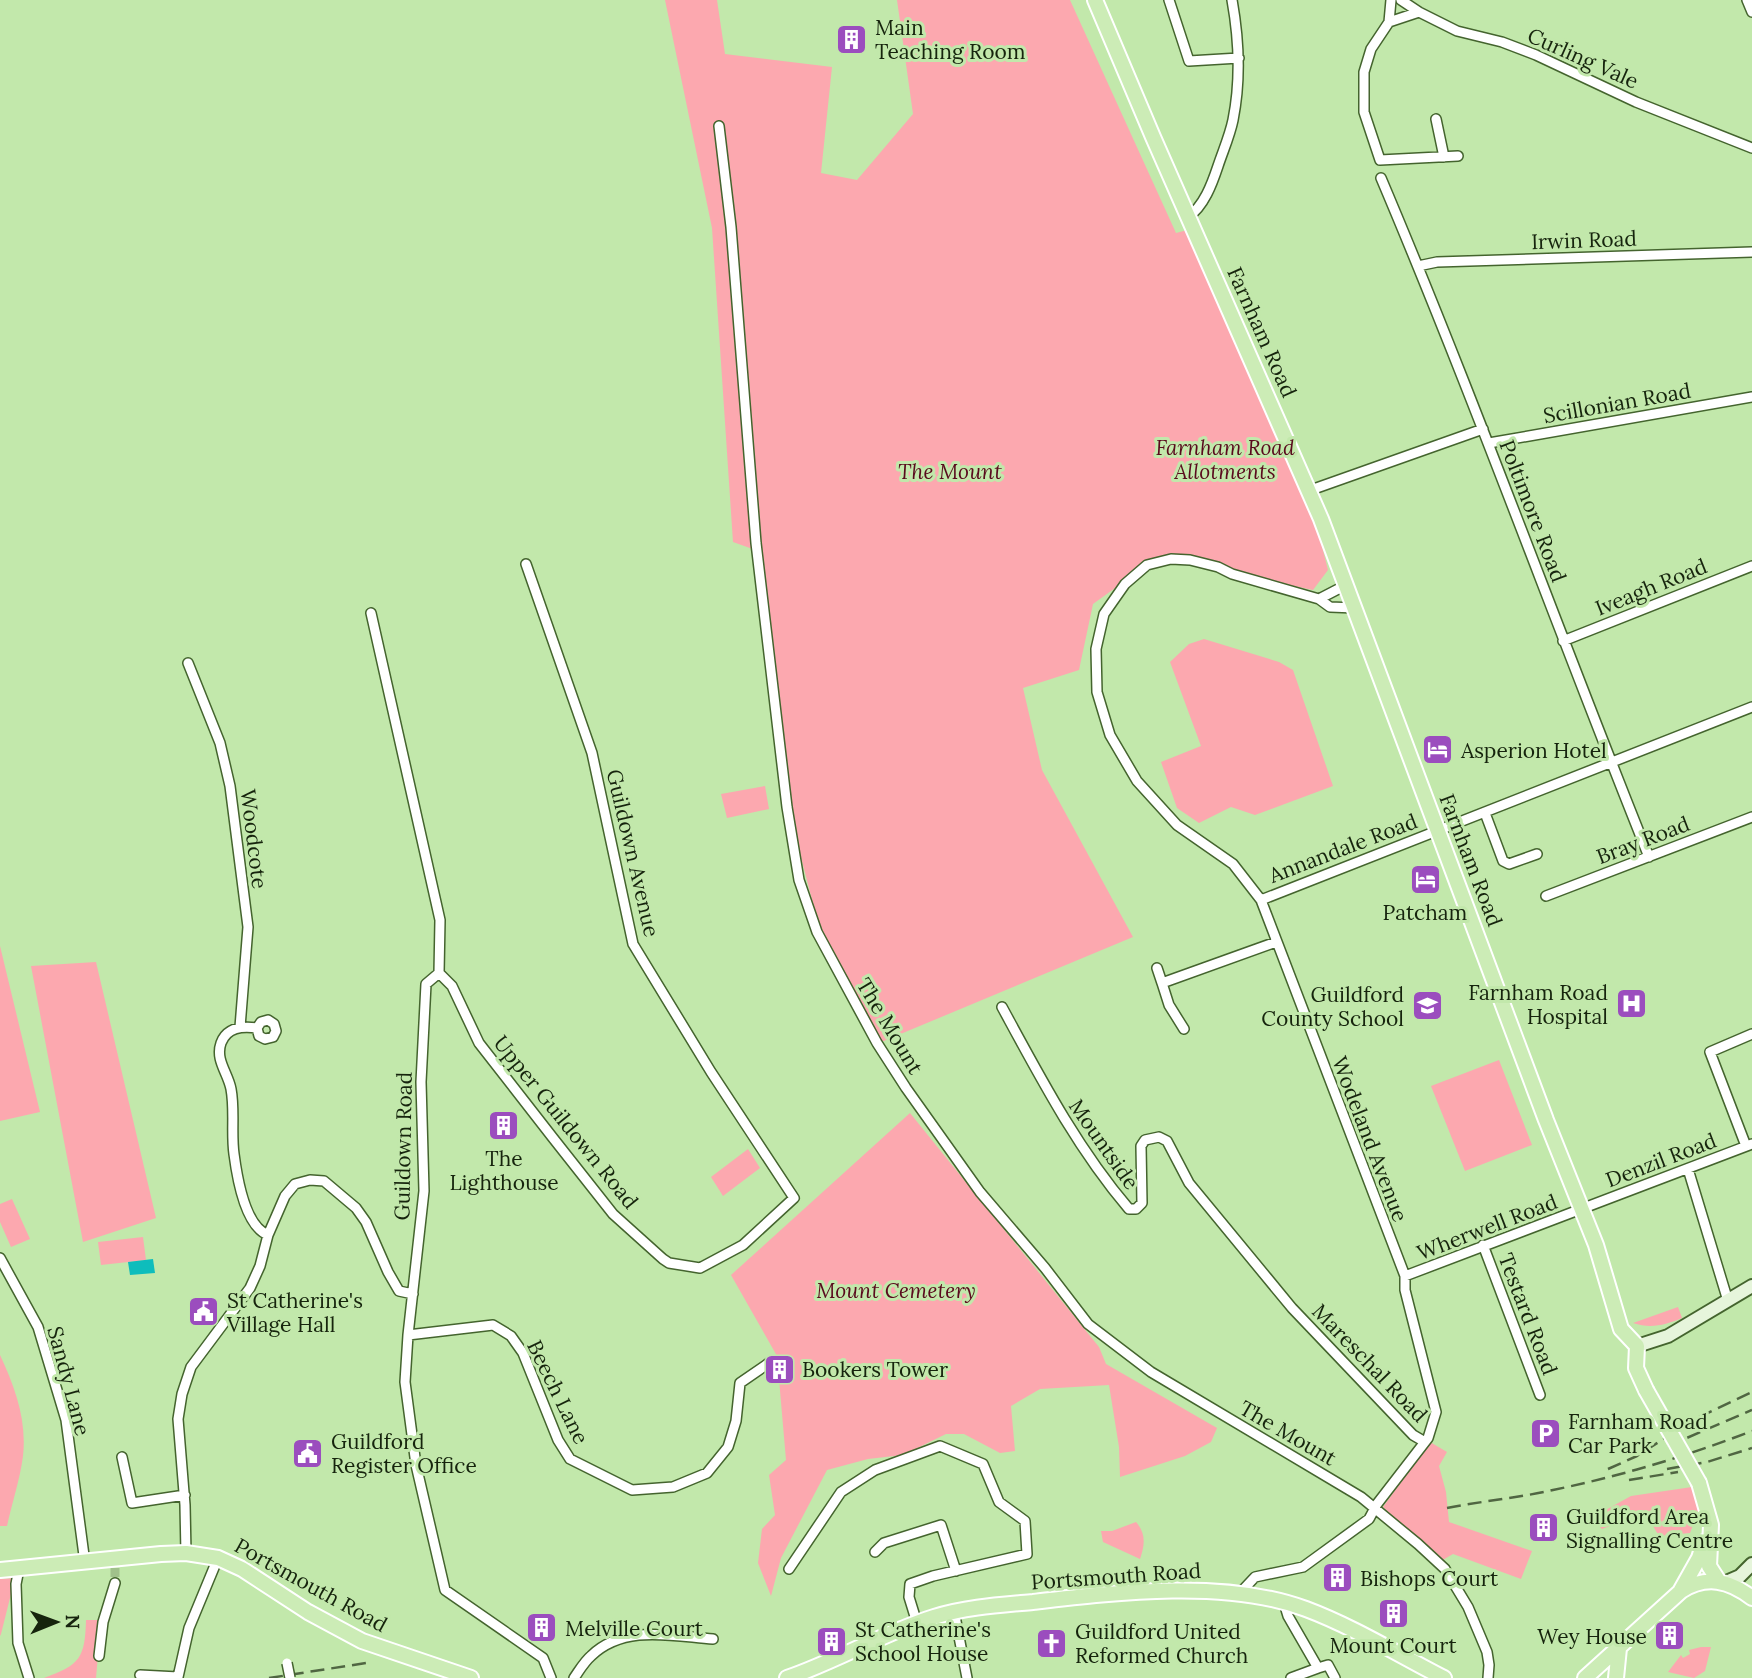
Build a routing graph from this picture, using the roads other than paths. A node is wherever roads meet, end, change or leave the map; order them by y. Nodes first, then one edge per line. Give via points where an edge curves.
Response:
1 (1095, 0) edge
2 (1169, 0) edge
3 (1232, 0) edge
4 (1391, 0) edge
5 (1401, 0) edge
6 (1747, 0) edge
7 (1419, 12) junction
8 (1752, 12) edge
9 (1389, 22) junction
10 (1238, 58) junction
11 (1436, 119) dead end
12 (719, 126) dead end
13 (1752, 148) edge
14 (1458, 156) dead end
15 (1444, 157) junction
16 (1381, 178) dead end
17 (1188, 217) junction
18 (1752, 252) edge
19 (1418, 266) junction
20 (1752, 397) edge
21 (1483, 429) junction
22 (1489, 443) junction
23 (1308, 491) junction
24 (526, 564) dead end
25 (1752, 566) edge
26 (1346, 585) junction
27 (1318, 599) junction
28 (1355, 608) junction
29 (371, 612) dead end
30 (1563, 641) junction
31 (188, 663) dead end
32 (1752, 707) edge
33 (1611, 761) junction
34 (1485, 813) junction
35 (1752, 817) edge
36 (1437, 829) junction
37 (1537, 854) dead end
38 (1649, 857) junction
39 (1546, 896) dead end
40 (1261, 900) junction
41 (1276, 942) junction
42 (1157, 968) dead end
43 (439, 973) junction
44 (1162, 983) junction
45 (1002, 1007) dead end
46 (240, 1027) junction
47 (257, 1028) dead end
48 (1184, 1029) dead end
49 (1752, 1034) edge
50 (1749, 1145) edge
51 (1688, 1169) junction
52 (794, 1199) joint
53 (1582, 1209) junction
54 (268, 1235) junction
55 (1483, 1245) junction
56 (0, 1258) edge
57 (1405, 1276) junction
58 (1752, 1286) edge
59 (413, 1294) junction
60 (1728, 1301) junction
61 (1292, 1308) joint
62 (408, 1335) junction
63 (1637, 1346) junction
64 (769, 1363) dead end
65 (1540, 1395) dead end
66 (1424, 1442) junction
67 (122, 1457) dead end
68 (184, 1495) junction
69 (1376, 1507) junction
70 (1707, 1514) junction
71 (875, 1552) dead end
72 (186, 1553) junction
73 (218, 1558) junction
74 (85, 1563) junction
75 (1752, 1564) edge
76 (19, 1569) junction
77 (789, 1569) dead end
78 (0, 1570) edge
79 (956, 1571) junction
80 (1722, 1581) junction
81 (115, 1583) tunnel mouth
82 (1681, 1591) junction
83 (1239, 1594) junction
84 (1752, 1598) edge
85 (1284, 1603) junction
86 (954, 1611) junction
87 (917, 1623) junction
88 (713, 1639) dead end
89 (1619, 1648) junction
90 (99, 1656) dead end
91 (287, 1663) dead end
92 (1318, 1668) junction
93 (444, 1674) edge
94 (814, 1674) edge
95 (140, 1675) dead end
96 (29, 1678) edge
97 (290, 1678) edge
98 (471, 1678) edge
99 (551, 1678) edge
100 (574, 1678) edge
101 (787, 1678) edge
102 (967, 1678) edge
103 (1291, 1678) edge
104 (1335, 1678) edge
105 (1444, 1678) edge
106 (1488, 1678) edge
107 (1585, 1678) edge
108 (1616, 1678) edge

1 - 17 main road, Farnham Road
2 - 10 street via 1189,61
3 - 10 street
4 - 9 street
5 - 7 street, Curling Vale
6 - 8 street
7 - 9 street
7 - 13 street, Curling Vale via 1457,31 1536,55 1636,102
9 - 15 street via 1371,49 1364,72 1364,111 1380,160
10 - 17 street via 1233,122 1213,180 1198,211
11 - 15 street
12 - 69 street, The Mount via 756,543 782,768 799,880 817,932 905,1088 980,1192 1088,1324 1152,1372
14 - 15 street
16 - 19 street, Poltimore Road
17 - 23 main road, Farnham Road
18 - 19 street, Irwin Road
19 - 21 street, Poltimore Road
20 - 22 street, Scillonian Road
21 - 22 street, Poltimore Road
21 - 23 street
22 - 30 street, Poltimore Road
23 - 26 main road, Farnham Road
24 - 52 street, Guildown Avenue via 592,753 633,944
25 - 30 street, Iveagh Road
26 - 27 street
26 - 28 main road, Farnham Road
27 - 28 street, Wodeland Avenue via 1330,607
27 - 40 street, Wodeland Avenue via 1218,567 1171,559 1147,565 1125,584 1104,614 1096,649 1097,692 1110,735 1138,780 1177,825 1233,864
28 - 36 main road, Farnham Road
29 - 43 street, Guildown Road via 440,919
30 - 33 street, Poltimore Road
31 - 46 street, Woodcote via 220,743 230,786 247,927
32 - 33 street, Annandale Road
33 - 34 street, Annandale Road
33 - 38 street, Poltimore Road
34 - 36 street, Annandale Road
34 - 37 street via 1503,861 1509,864
35 - 38 street, Bray Road
36 - 40 street, Annandale Road
36 - 53 main road, Farnham Road
38 - 39 street, Bray Road
40 - 41 street, Wodeland Avenue
41 - 44 street
41 - 57 street, Wodeland Avenue
42 - 44 street
43 - 52 street, Upper Guildown Road via 452,986 479,1042 613,1214 669,1263 700,1268 743,1245
43 - 59 street, Guildown Road via 426,984 421,1082 424,1191
44 - 48 street
45 - 61 street, Mountside via 1052,1100 1103,1179 1129,1209 1142,1203 1141,1146 1145,1140 1159,1137 1167,1142 1189,1183
46 - 47 street
46 - 54 street via 222,1041 218,1055 231,1089 241,1191 253,1224
49 - 50 street via 1710,1052
50 - 51 street, Denzil Road
51 - 53 street, Denzil Road
51 - 60 street
53 - 55 street, Wherwell Road
53 - 63 main road, Farnham Road via 1621,1329
54 - 59 street via 295,1184 324,1181 366,1222 399,1291
54 - 68 street via 250,1288 191,1367 182,1394 178,1419
55 - 57 street, Wherwell Road
55 - 65 street, Testard Road
56 - 74 street, Sandy Lane via 38,1327 66,1420
57 - 66 street, Wodeland Avenue via 1436,1412
58 - 60 street
59 - 62 street, Guildown Road
60 - 63 street via 1668,1336
61 - 66 street, Mareschal Road
62 - 64 street, Beech Lane via 493,1325 511,1336 523,1353 569,1459 632,1490 673,1487 707,1473 729,1447 740,1383
62 - 99 street, Guildown Road via 405,1382 416,1465 445,1590 543,1658
63 - 70 main road, Farnham Road, bridge via 1639,1378 1699,1483
66 - 69 street, Wodeland Avenue
67 - 68 street via 132,1503
68 - 72 street
69 - 83 street, Wodeland Avenue via 1369,1519 1303,1567 1255,1577
69 - 106 street, The Mount via 1451,1577 1484,1645
70 - 80 main road, Farnham Road via 1712,1536 1709,1566
70 - 82 main road via 1703,1549
71 - 79 street via 884,1543 942,1525
72 - 73 main road, Portsmouth Road
72 - 74 main road, Portsmouth Road via 114,1564
73 - 93 main road, Portsmouth Road via 362,1641
73 - 95 street via 189,1628 178,1677
74 - 76 main road, Portsmouth Road
75 - 80 street via 1740,1576
76 - 78 main road, Portsmouth Road
76 - 96 street via 18,1643
77 - 79 street via 841,1493 875,1470 940,1446 983,1464 999,1502 1025,1521 1027,1555
79 - 87 street via 910,1584
80 - 82 main road via 1692,1584
80 - 84 main road
81 - 90 street
82 - 89 main road
83 - 85 main road, Portsmouth Road
83 - 86 main road, Portsmouth Road via 1200,1590
85 - 92 street
85 - 105 main road, Portsmouth Road via 1326,1618
86 - 87 main road, Portsmouth Road
86 - 102 street
87 - 94 main road, Portsmouth Road via 868,1642
88 - 100 street via 633,1634 591,1656
89 - 107 main road
89 - 108 main road
91 - 97 street, bridge
92 - 103 street
92 - 104 street via 1328,1664
93 - 98 main road, Portsmouth Road
94 - 101 main road, Portsmouth Road

